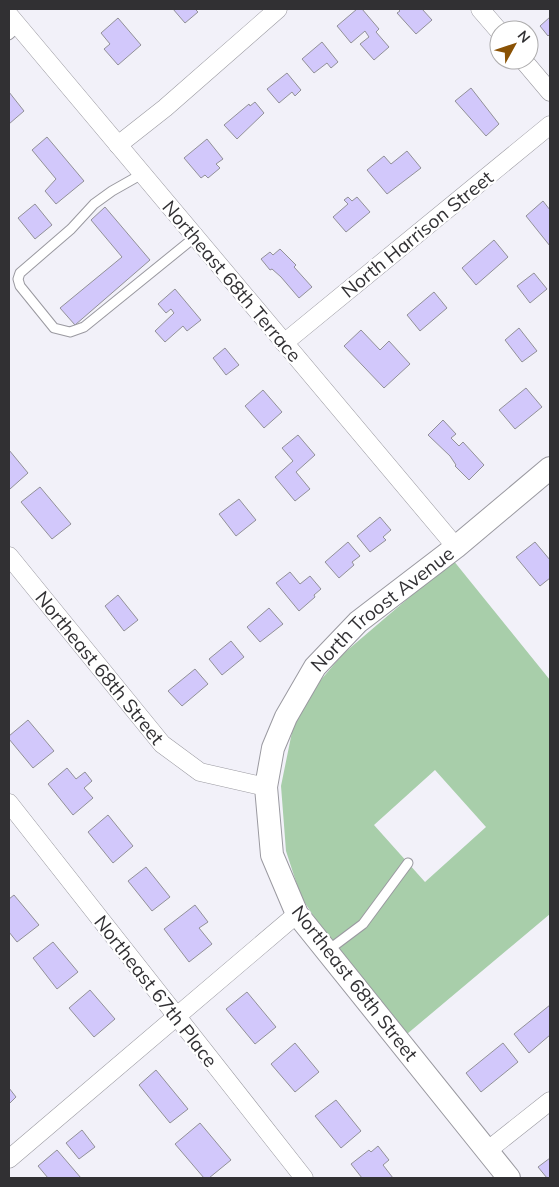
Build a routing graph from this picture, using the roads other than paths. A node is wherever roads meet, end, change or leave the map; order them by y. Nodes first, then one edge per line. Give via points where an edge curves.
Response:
1 (278, 9) edge
2 (480, 9) edge
3 (490, 20) edge
4 (12, 26) edge
5 (531, 70) edge
6 (550, 92) edge
7 (550, 125) edge
8 (118, 145) junction
9 (142, 174) junction
10 (195, 237) junction
11 (284, 343) junction
12 (547, 476) edge
13 (456, 547) junction
14 (9, 556) edge
15 (266, 787) junction
16 (9, 803) edge
17 (408, 863) dead end
18 (297, 914) junction
19 (327, 952) junction
20 (177, 1017) junction
21 (550, 1101) edge
22 (487, 1151) junction
23 (9, 1159) edge
24 (304, 1178) edge
25 (509, 1178) edge

1 - 8 street
2 - 3 street
4 - 8 street, Northeast 68th Terrace
5 - 6 street
7 - 11 street, North Harrison Street
8 - 9 street, Northeast 68th Terrace
9 - 10 street, Northeast 68th Terrace
9 - 10 lane via 94,204 71,229 20,273 20,286 54,328 70,332 84,327
10 - 11 street, Northeast 68th Terrace
11 - 13 street, Northeast 68th Terrace
12 - 13 street, North Troost Avenue
13 - 15 street, North Troost Avenue via 358,622 315,667 272,748
14 - 15 street, Northeast 68th Street via 162,744 200,772
15 - 18 street, Northeast 68th Street via 272,855
16 - 20 street, Northeast 67th Place
17 - 19 lane via 362,924
18 - 19 street, Northeast 68th Street
18 - 20 street
19 - 22 street, Northeast 68th Street
20 - 23 street
20 - 24 street, Northeast 67th Place
21 - 22 street
22 - 25 street, Northeast 68th Street

